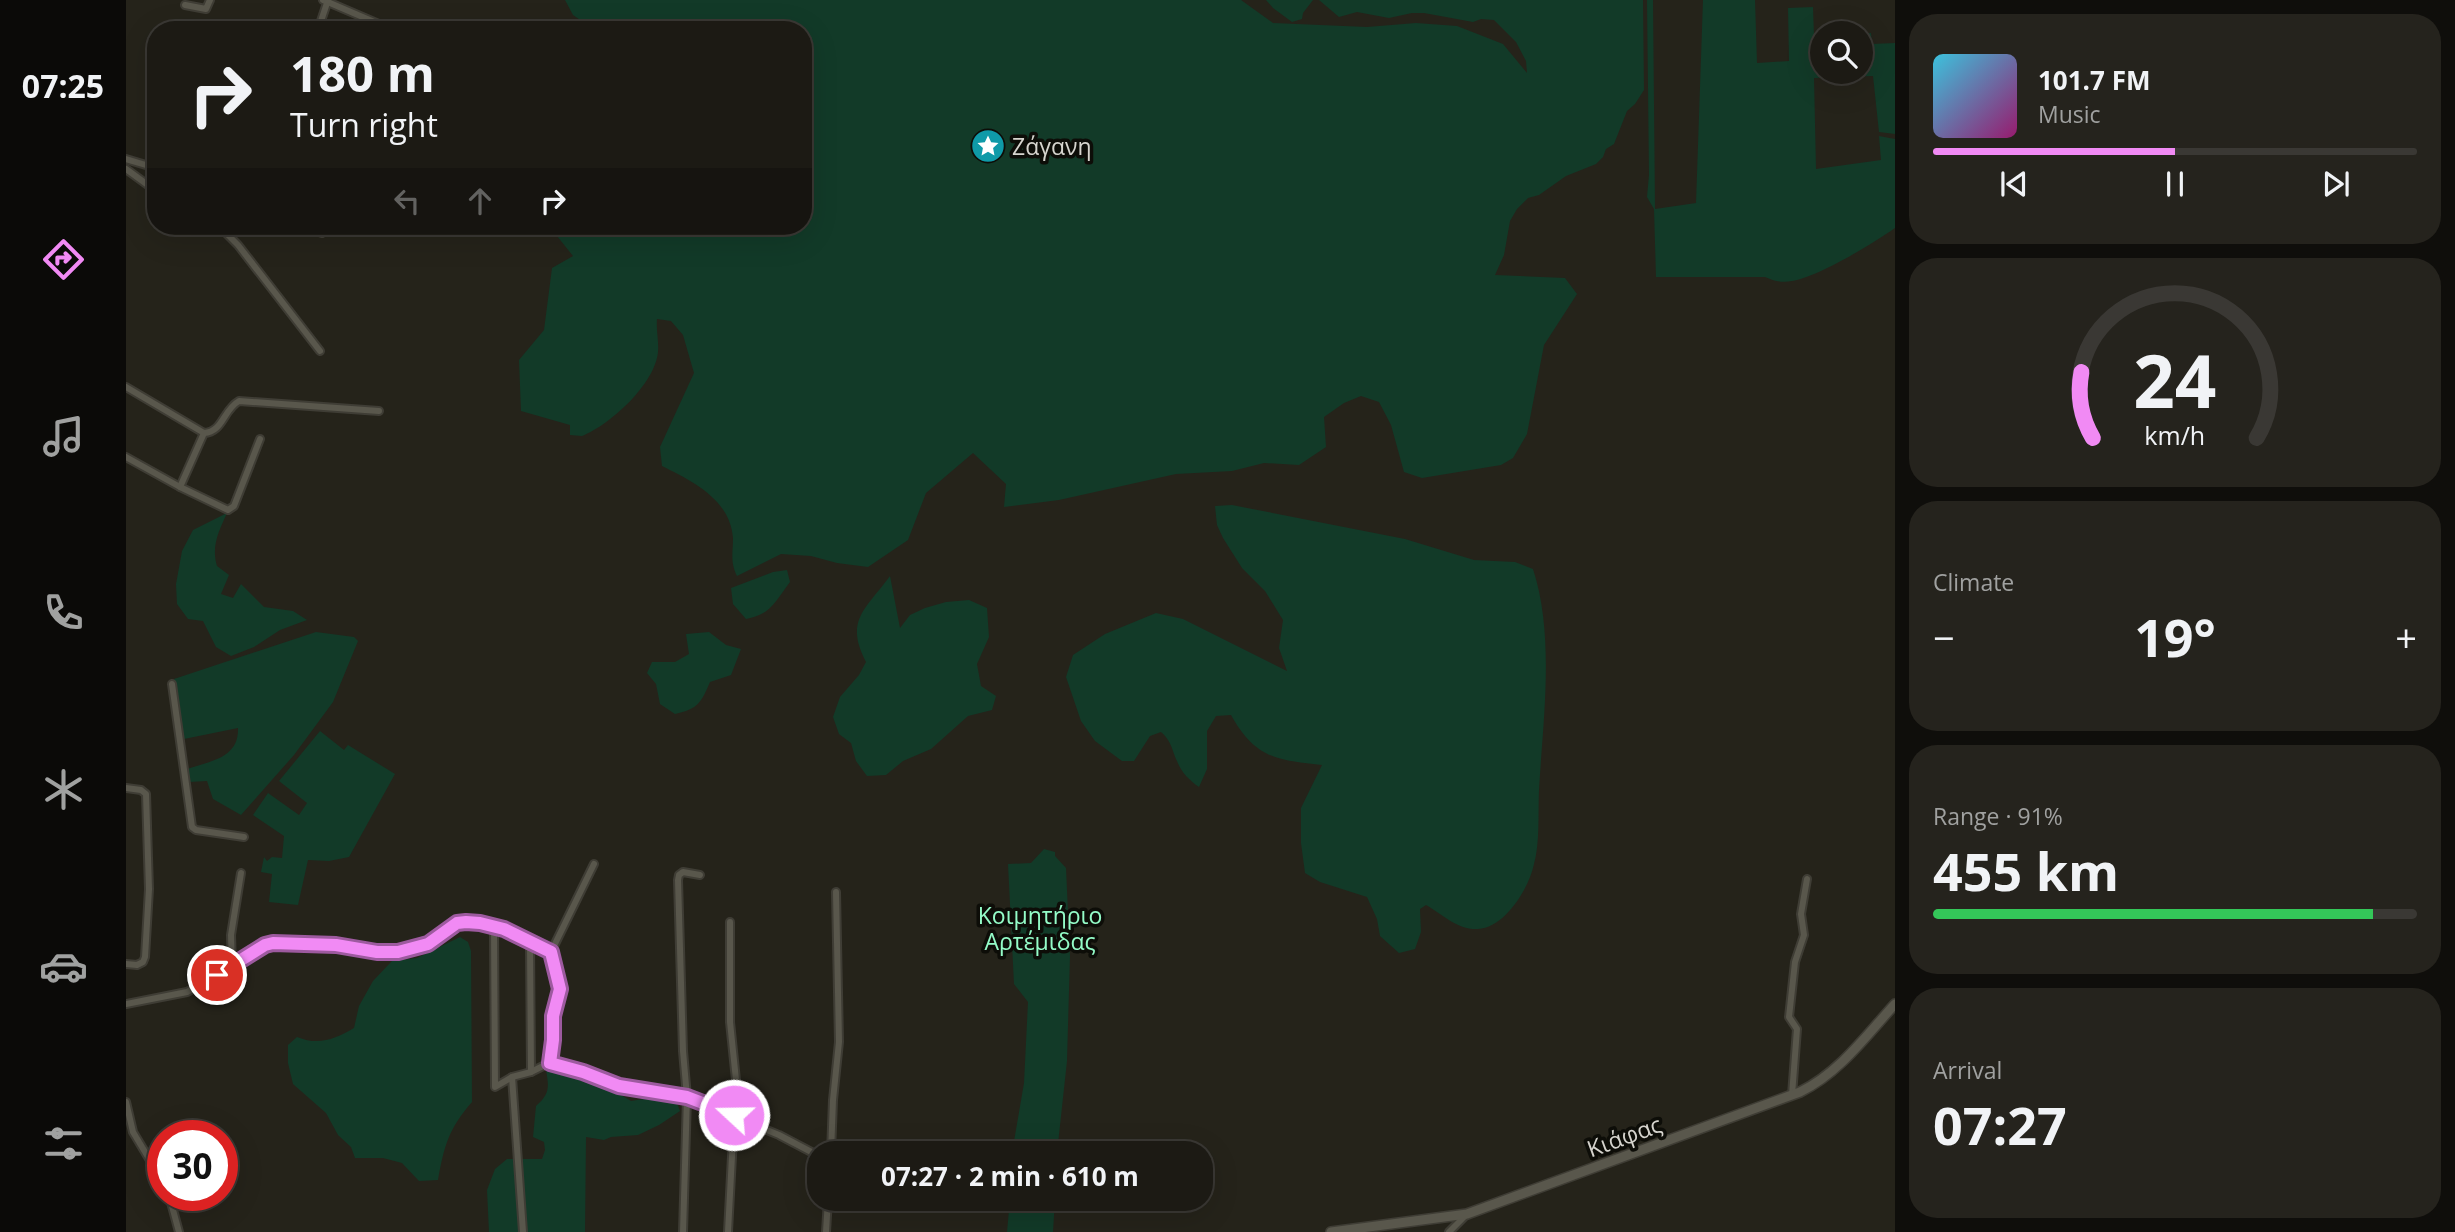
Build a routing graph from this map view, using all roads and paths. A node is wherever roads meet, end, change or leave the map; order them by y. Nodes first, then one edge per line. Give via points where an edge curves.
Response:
1 (210, 0) edge
2 (326, 0) edge
3 (185, 5) dead end
4 (320, 21) edge
5 (373, 21) edge
6 (126, 159) edge
7 (147, 165) edge
8 (126, 169) edge
9 (147, 184) edge
10 (228, 235) edge
11 (320, 351) dead end
12 (126, 387) edge
13 (379, 411) dead end
14 (204, 433) junction
15 (260, 439) dead end
16 (126, 457) edge
17 (180, 487) junction
18 (172, 684) dead end
19 (126, 788) edge
20 (244, 837) dead end
21 (594, 864) dead end
22 (241, 873) dead end
23 (700, 875) dead end
24 (1807, 879) dead end
25 (836, 892) dead end
26 (730, 922) dead end
27 (494, 926) junction
28 (530, 943) junction
29 (551, 952) junction
30 (126, 964) edge
31 (232, 965) junction
32 (126, 1004) edge
33 (1895, 1004) edge
34 (550, 1063) junction
35 (531, 1072) junction
36 (512, 1077) junction
37 (1792, 1095) junction
38 (687, 1097) junction
39 (126, 1102) edge
40 (734, 1115) junction
41 (831, 1141) edge
42 (807, 1150) edge
43 (147, 1155) edge
44 (173, 1211) edge
45 (827, 1211) edge
46 (1467, 1214) junction
47 (179, 1232) edge
48 (523, 1232) edge
49 (683, 1232) edge
50 (728, 1232) edge
51 (826, 1232) edge
52 (1331, 1232) edge
53 (1449, 1232) edge

1 - 3 street via 203,9
2 - 4 street
2 - 5 street
6 - 7 street
8 - 9 street
10 - 11 street
12 - 14 street
13 - 14 street via 245,400 228,409 218,428
14 - 17 street
15 - 17 street via 231,509
16 - 17 street
18 - 20 street via 192,827
19 - 30 street via 146,794 149,889 145,957 141,964
21 - 29 street
22 - 31 street via 231,935
23 - 38 street via 683,872 678,880
24 - 37 street via 1801,914 1804,935 1795,962 1789,1017 1797,1029
25 - 41 street via 839,1042
26 - 40 street
27 - 28 street
27 - 31 street via 457,923 428,944 398,952 273,943 256,948
27 - 36 street via 495,1087
28 - 29 street
28 - 35 street
29 - 34 street via 560,989
31 - 32 street via 187,992
33 - 37 street, Κιάφας via 1833,1071
34 - 35 street
34 - 38 street via 619,1086
35 - 36 street
36 - 48 street
37 - 46 street, Κιάφας
38 - 40 street
38 - 49 street
39 - 43 street via 133,1132
40 - 42 street
40 - 50 street
44 - 47 street
45 - 51 street
46 - 52 street, Κιάφας
46 - 53 street

